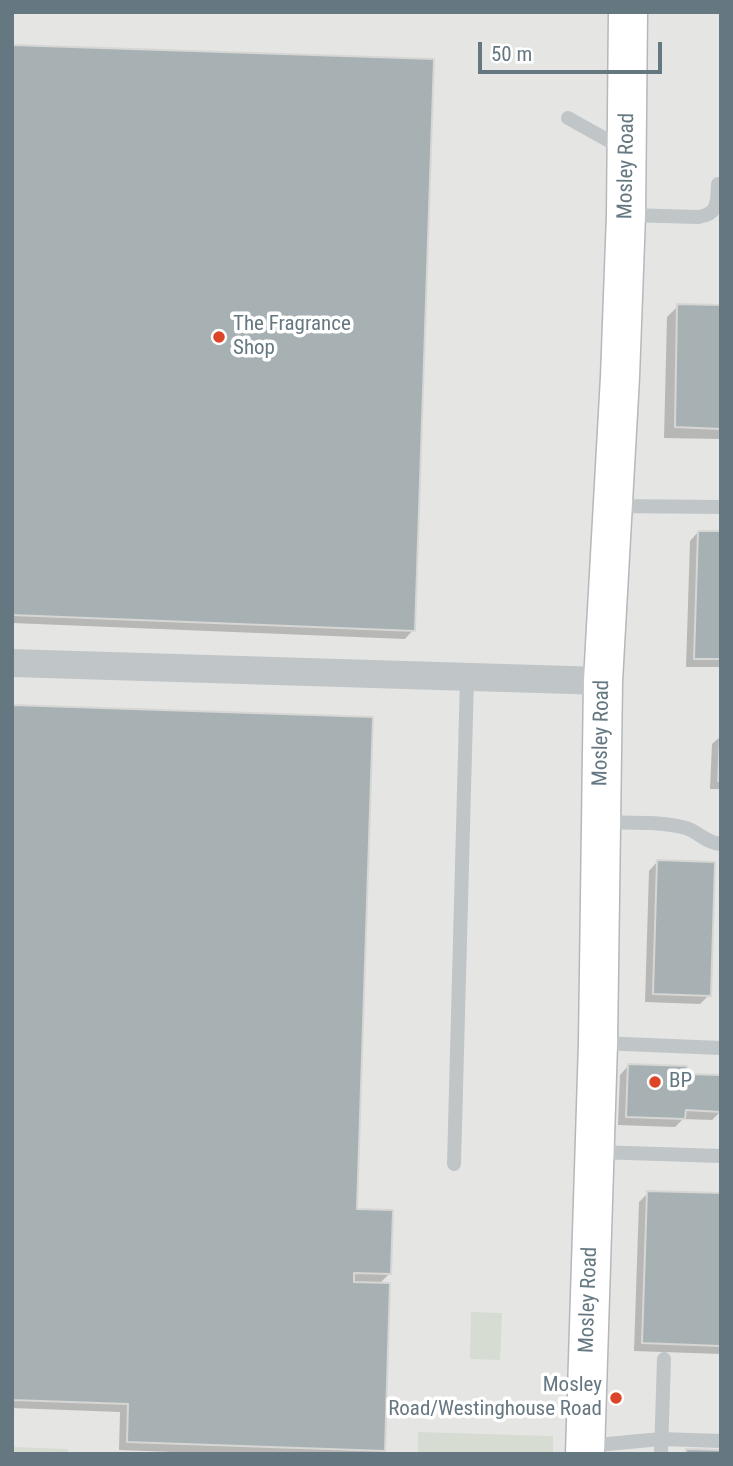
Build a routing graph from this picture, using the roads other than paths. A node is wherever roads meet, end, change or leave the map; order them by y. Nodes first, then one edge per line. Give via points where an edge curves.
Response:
1 (601, 12) edge
2 (634, 21) edge
3 (568, 118) dead end
4 (624, 158) junction
5 (721, 184) edge
6 (626, 215) junction
7 (612, 506) junction
8 (721, 508) edge
9 (12, 663) edge
10 (467, 678) junction
11 (603, 681) junction
12 (601, 822) junction
13 (721, 844) edge
14 (598, 1043) junction
15 (721, 1048) edge
16 (594, 1152) junction
17 (721, 1156) edge
18 (454, 1164) dead end
19 (664, 1359) dead end
20 (721, 1441) edge
21 (661, 1446) edge
22 (585, 1450) edge

1 - 4 main road
2 - 4 main road, Mosley Road
3 - 4 lane
4 - 6 main road, Mosley Road
5 - 6 lane via 716,207 706,216
6 - 7 main road, Mosley Road
7 - 8 lane
7 - 11 main road, Mosley Road
9 - 10 street
10 - 11 street
10 - 18 lane
11 - 12 main road, Mosley Road
12 - 13 lane via 688,828
12 - 14 main road, Mosley Road
14 - 15 lane
14 - 16 main road, Mosley Road
16 - 17 lane
16 - 22 main road, Mosley Road
19 - 21 lane
20 - 21 lane
21 - 22 lane

